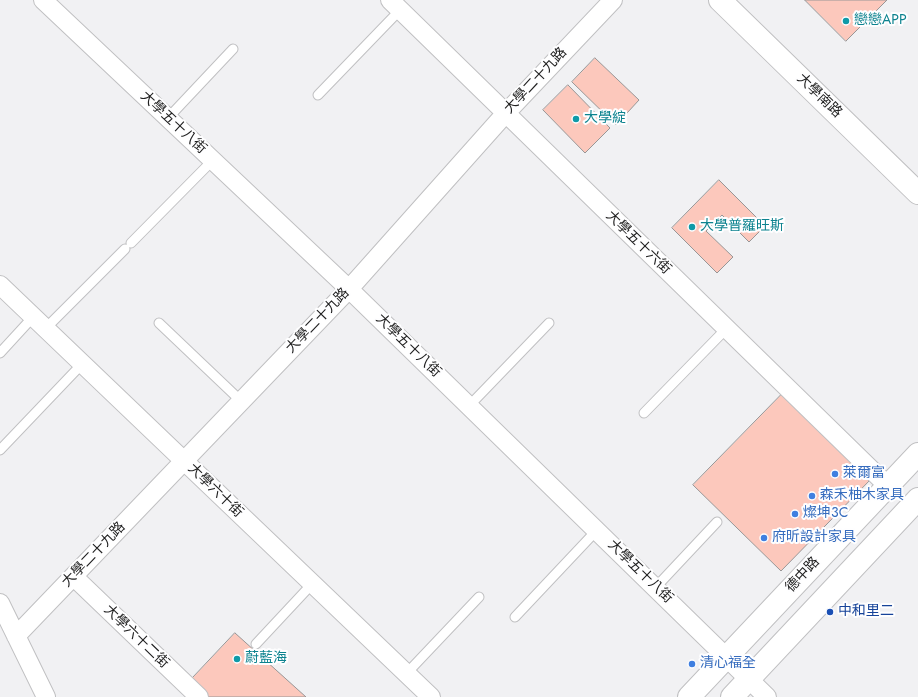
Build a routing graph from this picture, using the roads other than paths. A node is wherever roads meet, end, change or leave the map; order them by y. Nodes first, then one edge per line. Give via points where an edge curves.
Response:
1 (43, 0) edge
2 (613, 0) edge
3 (720, 0) edge
4 (395, 5) edge
5 (233, 49) dead end
6 (318, 95) dead end
7 (505, 114) junction
8 (168, 118) junction
9 (213, 160) junction
10 (918, 193) edge
11 (0, 285) edge
12 (349, 289) junction
13 (39, 323) junction
14 (159, 323) dead end
15 (549, 323) dead end
16 (726, 329) junction
17 (0, 353) edge
18 (82, 364) junction
19 (241, 401) junction
20 (469, 406) junction
21 (644, 413) dead end
22 (0, 450) edge
23 (918, 454) edge
24 (183, 461) junction
25 (888, 486) junction
26 (918, 499) edge
27 (717, 522) dead end
28 (597, 530) junction
29 (74, 577) junction
30 (312, 584) junction
31 (656, 587) junction
32 (479, 597) dead end
33 (0, 603) edge
34 (515, 617) dead end
35 (16, 636) junction
36 (256, 644) dead end
37 (726, 657) junction
38 (406, 674) junction
39 (748, 679) junction
40 (46, 697) edge
41 (199, 697) edge
42 (430, 697) edge
43 (689, 697) edge
44 (732, 697) edge
45 (767, 697) edge

1 - 8 street, 大學五十八街
2 - 7 street, 大學二十九路
3 - 10 main road, 大學南路
4 - 6 lane
4 - 7 street, 大學五十六街
5 - 8 lane
7 - 12 street, 大學二十九路
7 - 16 street, 大學五十六街
8 - 9 street, 大學五十八街
9 - 12 street, 大學五十八街
9 - 13 lane via 128,246
11 - 13 street, 大學六十街
12 - 19 street, 大學二十九路
12 - 20 street, 大學五十八街
13 - 17 lane
13 - 18 street, 大學六十街
14 - 19 lane
15 - 20 lane
16 - 21 lane
16 - 25 street, 大學五十六街
18 - 22 lane
18 - 24 street, 大學六十街
19 - 24 street, 大學二十九路
20 - 28 street, 大學五十八街
23 - 25 main road, 德中路
24 - 29 street, 大學二十九路
24 - 30 street, 大學六十街
25 - 37 main road, 德中路
26 - 39 main road
27 - 31 lane
28 - 31 street, 大學五十八街
28 - 34 lane
29 - 35 street, 大學二十九路
29 - 41 street, 大學六十二街
30 - 36 lane
30 - 38 street, 大學六十街
31 - 37 street, 大學五十八街
32 - 38 lane
33 - 35 street
35 - 40 street
37 - 39 street, 大學五十八街
37 - 43 main road, 德中路
38 - 42 street, 大學六十街
39 - 44 main road
39 - 45 street, 大學五十八街

